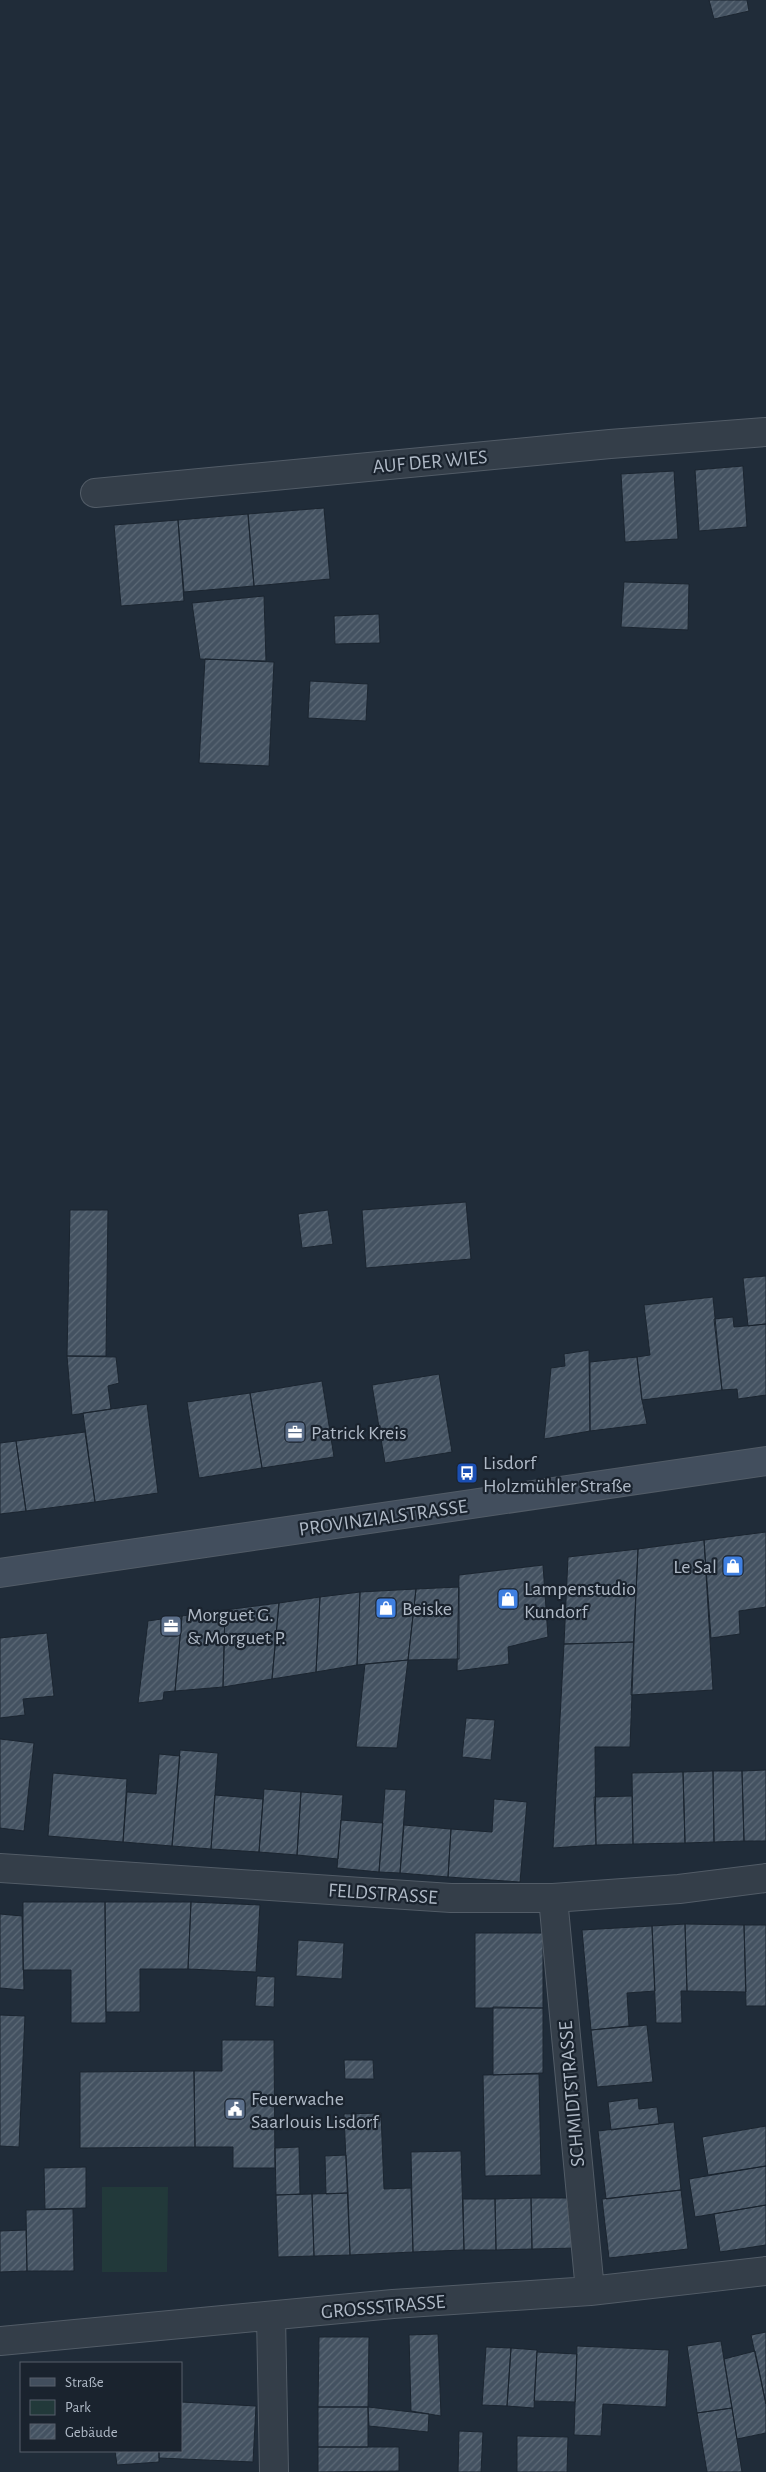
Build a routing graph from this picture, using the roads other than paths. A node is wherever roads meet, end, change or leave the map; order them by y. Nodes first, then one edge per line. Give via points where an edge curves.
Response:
1 (766, 432) edge
2 (95, 492) dead end
3 (766, 1461) edge
4 (0, 1573) edge
5 (0, 1868) edge
6 (766, 1878) edge
7 (553, 1898) junction
8 (766, 2272) edge
9 (590, 2291) junction
10 (271, 2316) junction
11 (0, 2341) edge
12 (274, 2472) edge

1 - 2 street, AUF DER WIES
3 - 4 main road, PROVINZIALSTRASSE
5 - 7 street, FELDSTRASSE via 452,1898
6 - 7 street, FELDSTRASSE
7 - 9 street, SCHMIDTSTRASSE
8 - 9 street, GROSSSTRASSE
9 - 10 street, GROSSSTRASSE
10 - 11 street, GROSSSTRASSE
10 - 12 street

